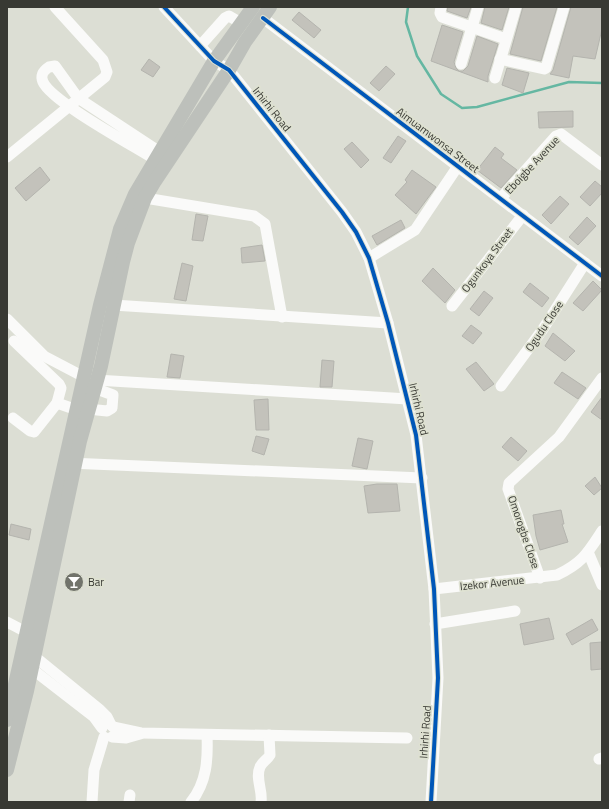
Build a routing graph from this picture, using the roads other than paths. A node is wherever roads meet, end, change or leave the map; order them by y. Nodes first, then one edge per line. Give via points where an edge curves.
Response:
1 (55, 7) edge
2 (164, 7) edge
3 (253, 7) edge
4 (441, 7) edge
5 (478, 7) edge
6 (516, 7) edge
7 (564, 7) edge
8 (267, 12) edge
9 (241, 23) junction
10 (472, 27) junction
11 (213, 31) junction
12 (506, 39) junction
13 (226, 43) junction
14 (200, 46) junction
15 (500, 59) junction
16 (214, 61) junction
17 (461, 64) dead end
18 (229, 70) junction
19 (494, 78) dead end
20 (78, 98) junction
21 (69, 106) junction
22 (158, 156) junction
23 (7, 157) edge
24 (602, 165) edge
25 (458, 166) junction
26 (145, 198) junction
27 (501, 198) junction
28 (523, 214) junction
29 (369, 258) junction
30 (585, 263) junction
31 (602, 276) edge
32 (113, 305) junction
33 (452, 306) dead end
34 (282, 316) junction
35 (7, 319) edge
36 (388, 323) junction
37 (14, 341) dead end
38 (602, 378) edge
39 (91, 381) junction
40 (501, 386) dead end
41 (408, 399) junction
42 (57, 402) junction
43 (82, 410) junction
44 (13, 418) dead end
45 (71, 462) junction
46 (422, 478) junction
47 (602, 531) edge
48 (588, 552) junction
49 (540, 578) junction
50 (602, 585) edge
51 (434, 589) junction
52 (515, 611) dead end
53 (7, 622) edge
54 (436, 624) junction
55 (26, 632) junction
56 (33, 662) junction
57 (11, 688) edge
58 (7, 720) edge
59 (109, 731) junction
60 (207, 734) junction
61 (269, 736) junction
62 (407, 738) dead end
63 (7, 770) edge
64 (92, 802) edge
65 (191, 802) edge
66 (261, 802) edge
67 (431, 802) edge

1 - 20 street via 106,66 105,77
2 - 14 street
3 - 9 main road
4 - 10 street via 442,17
5 - 10 street
6 - 12 street
7 - 15 street via 546,68
8 - 18 main road
8 - 25 street, Aimuamwonsa Street
9 - 11 street via 230,16
9 - 13 main road
10 - 12 street
10 - 17 street
11 - 13 street
11 - 14 street
12 - 15 street
13 - 16 main road
14 - 16 street
15 - 19 street
16 - 18 street
16 - 22 main road
18 - 26 main road
18 - 29 street, Irhirhi Road via 342,212
20 - 21 street
20 - 21 street via 57,68 52,66 45,69 41,76 44,84
20 - 22 street
21 - 22 street
21 - 23 street
22 - 39 main road via 135,194 120,229 100,305
24 - 27 street, Eboigbe Avenue via 561,134 556,136
25 - 27 street, Aimuamwonsa Street
25 - 29 street via 415,230
26 - 32 main road via 128,243
26 - 34 street via 254,216 260,220 264,224 268,240
27 - 28 street, Aimuamwonsa Street
28 - 30 street, Aimuamwonsa Street
28 - 33 street, Ogunkoya Street
29 - 36 street, Irhirhi Road
30 - 31 street, Aimuamwonsa Street
30 - 40 street, Ogudu Close via 543,329
32 - 34 street
32 - 39 main road via 101,366
34 - 36 street
35 - 39 street via 44,356
36 - 41 street, Irhirhi Road
37 - 42 street via 59,384 61,388
38 - 49 street, Omorogbe Close via 559,437 509,483 508,489
39 - 41 street
39 - 43 main road
39 - 43 street via 113,395 112,408 107,411
41 - 46 street, Irhirhi Road
42 - 43 street
42 - 44 street via 34,432
43 - 45 main road
45 - 46 street
45 - 55 main road
45 - 56 main road
46 - 51 street, Irhirhi Road
47 - 48 street, Izekor Avenue
48 - 49 street, Izekor Avenue via 575,566 557,575
48 - 50 street
49 - 51 street, Izekor Avenue
51 - 54 street, Irhirhi Road
52 - 54 street
53 - 55 street
54 - 67 street, Irhirhi Road via 438,678
55 - 57 main road
56 - 59 street via 81,701
56 - 63 main road
57 - 58 main road
59 - 60 street via 141,734
59 - 64 street via 94,770
60 - 61 street
60 - 65 street via 208,762 203,782
61 - 62 street
61 - 66 street via 270,755 259,769 258,777

